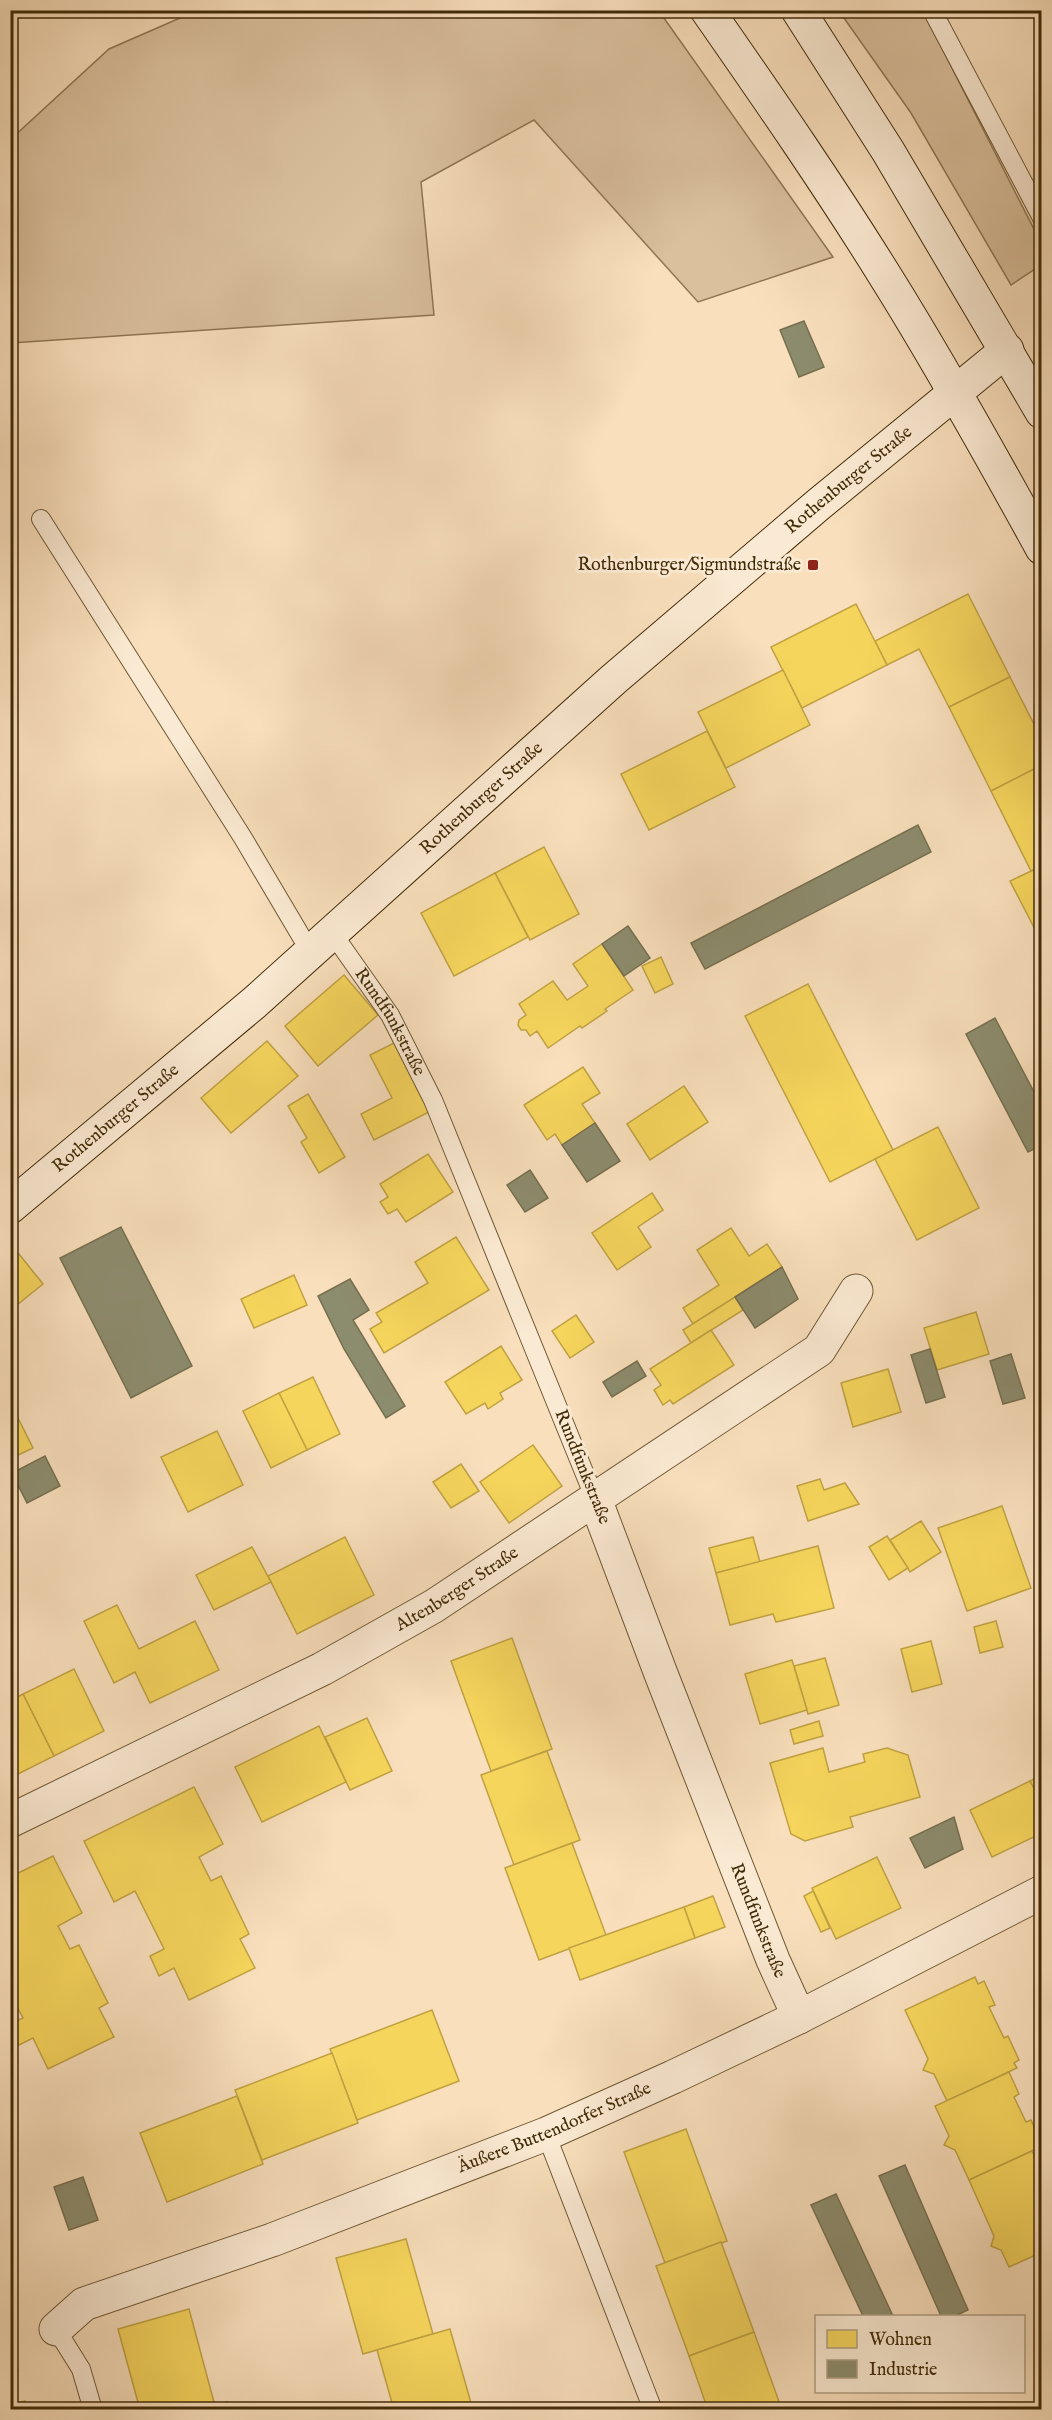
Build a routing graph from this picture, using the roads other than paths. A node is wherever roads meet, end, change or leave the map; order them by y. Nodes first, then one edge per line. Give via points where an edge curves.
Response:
1 (707, 10) edge
2 (798, 10) edge
3 (932, 10) edge
4 (1041, 218) edge
5 (1007, 350) junction
6 (955, 392) junction
7 (1041, 412) edge
8 (41, 519) dead end
9 (1041, 548) edge
10 (322, 944) junction
11 (10, 1207) edge
12 (856, 1291) dead end
13 (595, 1499) junction
14 (10, 1821) edge
15 (1041, 1892) edge
16 (799, 2016) junction
17 (546, 2134) junction
18 (56, 2329) joint
19 (93, 2409) edge
20 (653, 2409) edge

1 - 6 street via 837,201
2 - 5 street
3 - 4 lane
5 - 6 street, Rothenburger Straße
5 - 7 street
6 - 9 street
6 - 10 street, Rothenburger Straße via 614,680
8 - 10 lane, Rundfunkstraße via 243,838
10 - 11 street, Rothenburger Straße
10 - 13 lane, Rundfunkstraße via 390,1015 433,1100
12 - 13 street, Altenberger Straße via 819,1350
13 - 14 street, Altenberger Straße via 434,1606 322,1669
13 - 16 street, Rundfunkstraße via 764,1938
15 - 16 street, Äußere Buttendorfer Straße
16 - 17 street, Äußere Buttendorfer Straße
17 - 18 street, Äußere Buttendorfer Straße via 272,2240 84,2304
17 - 20 lane
18 - 19 lane via 81,2369

